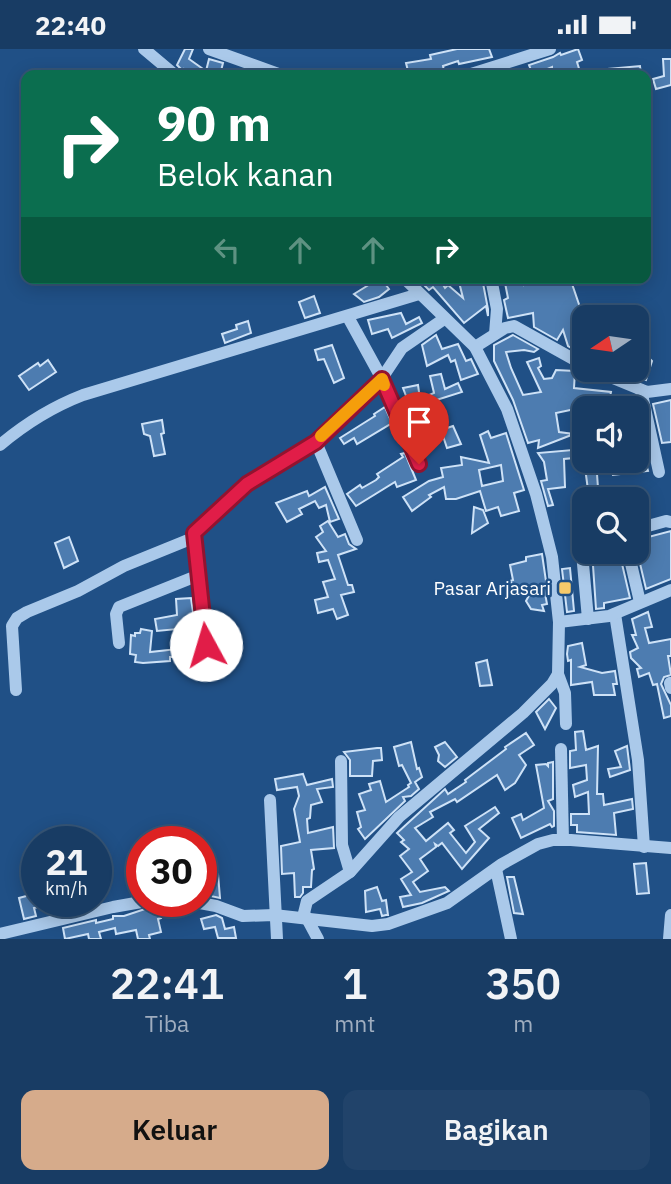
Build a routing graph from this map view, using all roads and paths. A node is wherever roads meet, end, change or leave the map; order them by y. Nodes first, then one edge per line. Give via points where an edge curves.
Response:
1 (144, 49) edge
2 (209, 49) edge
3 (550, 49) edge
4 (169, 70) edge
5 (267, 70) edge
6 (484, 70) edge
7 (410, 284) edge
8 (492, 284) edge
9 (419, 294) junction
10 (348, 317) junction
11 (444, 319) junction
12 (495, 334) junction
13 (475, 347) junction
14 (572, 358) edge
15 (382, 379) junction
16 (623, 382) edge
17 (671, 389) edge
18 (642, 390) junction
19 (316, 442) junction
20 (0, 445) edge
21 (419, 464) dead end
22 (659, 472) dead end
23 (671, 522) edge
24 (649, 526) edge
25 (193, 538) junction
26 (357, 540) dead end
27 (583, 564) edge
28 (631, 564) edge
29 (199, 575) junction
30 (671, 590) edge
31 (639, 601) junction
32 (615, 614) junction
33 (588, 619) junction
34 (559, 622) junction
35 (120, 643) dead end
36 (206, 645) dead end
37 (558, 674) junction
38 (670, 683) edge
39 (671, 688) edge
40 (16, 690) dead end
41 (566, 725) dead end
42 (561, 749) dead end
43 (341, 761) dead end
44 (270, 800) dead end
45 (564, 840) junction
46 (644, 847) junction
47 (671, 848) edge
48 (496, 869) junction
49 (350, 872) junction
50 (126, 905) edge
51 (217, 906) edge
52 (274, 915) junction
53 (671, 915) edge
54 (306, 917) junction
55 (26, 933) edge
56 (0, 934) edge
57 (276, 939) edge
58 (318, 939) edge
59 (510, 939) edge
60 (669, 939) edge

1 - 4 street
2 - 5 street
3 - 6 street
7 - 9 street
8 - 12 street
9 - 10 street
9 - 11 street
10 - 15 street
10 - 20 street via 83,395 56,405
11 - 13 street
11 - 15 street via 402,348
12 - 13 street
12 - 14 street via 514,326
13 - 34 street via 507,409 525,459 552,557
15 - 19 street
15 - 21 street
16 - 18 street
17 - 18 street
18 - 22 street
19 - 25 street via 247,484 197,529
19 - 26 street
23 - 24 street
25 - 29 street
25 - 40 street via 17,618 12,626
27 - 33 street
28 - 31 street
29 - 35 street via 119,607
29 - 36 street
30 - 31 street
31 - 32 street
32 - 33 street
32 - 46 street via 638,760
33 - 34 street
34 - 37 street
37 - 41 street via 565,693
37 - 49 street via 523,713 399,817
38 - 39 street
42 - 45 street
43 - 49 street via 342,845
44 - 52 street
45 - 46 street
45 - 48 street via 538,844
46 - 47 street
48 - 54 street via 447,903 388,924
48 - 59 street
49 - 54 street via 307,901
50 - 55 street
51 - 52 street via 243,916
52 - 54 street
52 - 57 street
53 - 60 street
54 - 58 street
55 - 56 street

